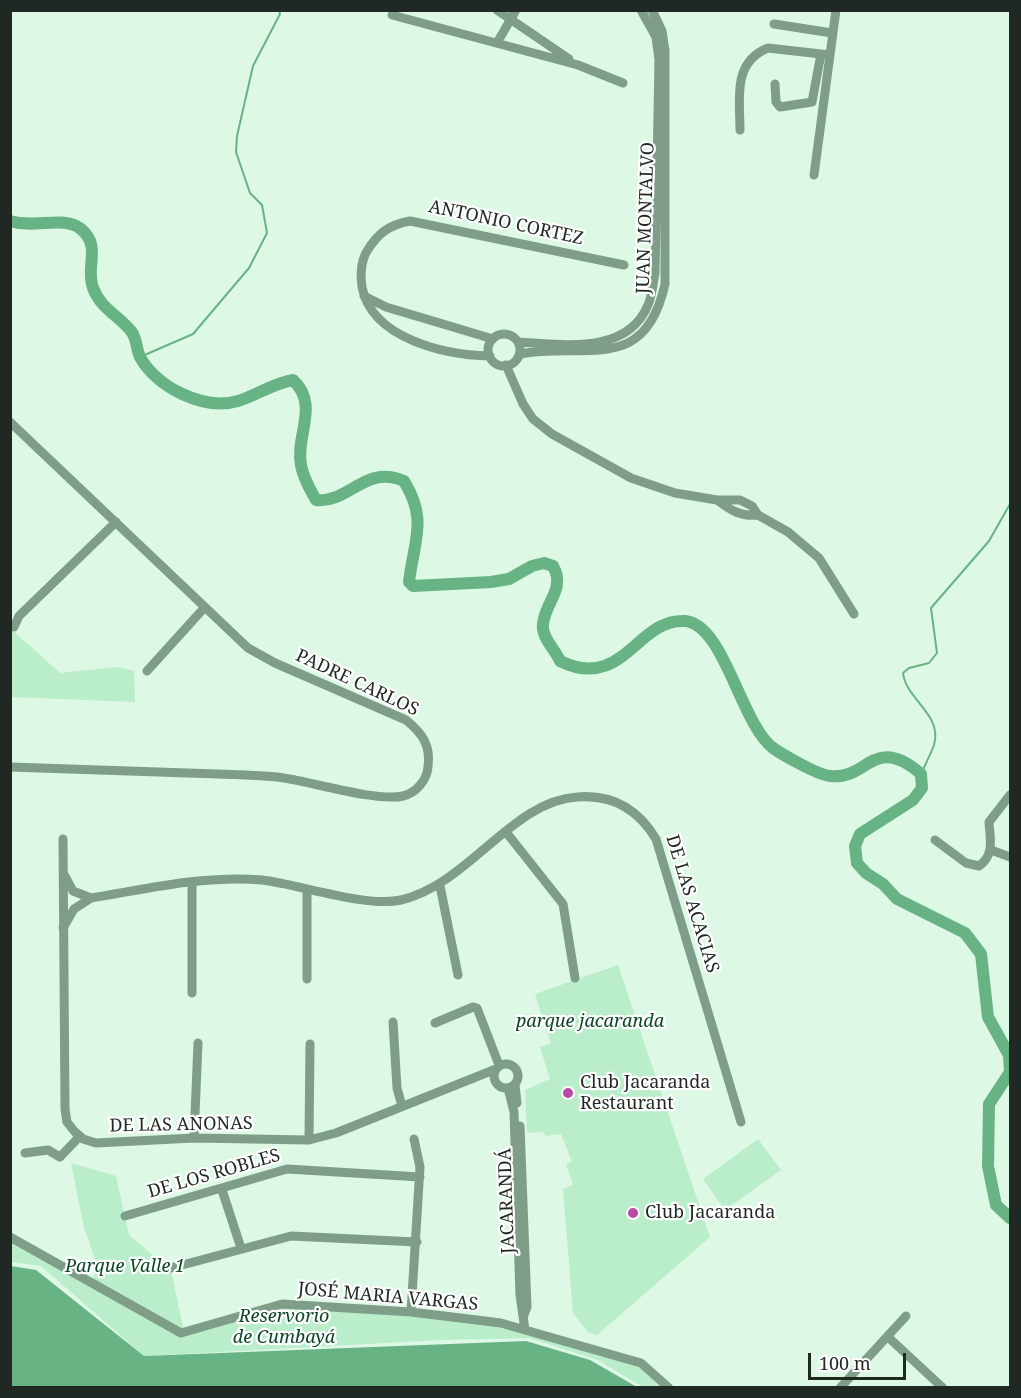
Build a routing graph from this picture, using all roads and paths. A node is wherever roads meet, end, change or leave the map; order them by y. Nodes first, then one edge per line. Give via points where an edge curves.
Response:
1 (497, 10) edge
2 (516, 10) edge
3 (641, 10) edge
4 (652, 10) edge
5 (836, 10) edge
6 (392, 15) dead end
7 (509, 21) junction
8 (774, 24) dead end
9 (832, 33) junction
10 (497, 43) junction
11 (826, 55) junction
12 (578, 65) junction
13 (662, 69) junction
14 (623, 83) dead end
15 (775, 84) dead end
16 (740, 130) dead end
17 (814, 175) dead end
18 (624, 265) dead end
19 (364, 296) junction
20 (493, 339) junction
21 (518, 342) junction
22 (520, 354) junction
23 (490, 356) junction
24 (507, 365) junction
25 (10, 422) edge
26 (116, 522) junction
27 (205, 607) junction
28 (854, 614) dead end
29 (14, 627) dead end
30 (147, 670) dead end
31 (10, 767) edge
32 (1011, 795) edge
33 (507, 832) junction
34 (63, 839) dead end
35 (935, 840) dead end
36 (991, 850) junction
37 (1011, 857) edge
38 (64, 874) junction
39 (192, 882) junction
40 (440, 886) junction
41 (307, 889) junction
42 (91, 898) junction
43 (63, 928) junction
44 (458, 975) dead end
45 (575, 978) dead end
46 (308, 979) dead end
47 (192, 993) dead end
48 (393, 1022) dead end
49 (435, 1023) dead end
50 (198, 1043) dead end
51 (310, 1044) dead end
52 (498, 1067) junction
53 (468, 1079) junction
54 (495, 1081) junction
55 (512, 1087) junction
56 (402, 1106) junction
57 (741, 1122) dead end
58 (80, 1136) junction
59 (194, 1138) junction
60 (414, 1139) dead end
61 (309, 1140) junction
62 (25, 1153) dead end
63 (420, 1177) junction
64 (222, 1190) junction
65 (125, 1216) dead end
66 (10, 1237) edge
67 (417, 1242) junction
68 (241, 1248) junction
69 (171, 1268) dead end
70 (411, 1312) junction
71 (906, 1316) dead end
72 (525, 1330) junction
73 (888, 1337) junction
74 (845, 1386) edge
75 (669, 1388) edge
76 (943, 1388) edge

1 - 7 street
2 - 7 street
3 - 13 street, JUAN MONTALVO via 656,36
4 - 13 street, JUAN MONTALVO via 662,31
5 - 9 street
6 - 10 street
7 - 10 street
7 - 12 street
8 - 9 street
9 - 11 street
10 - 12 street
11 - 15 street via 812,102 780,106 776,102
11 - 16 street via 768,48 761,51 740,77
11 - 17 street
12 - 14 street
13 - 21 street, JUAN MONTALVO via 655,273 648,305 638,322 614,339 594,343
13 - 22 street, JUAN MONTALVO via 665,284 660,306 638,336 610,350
18 - 19 street, ANTONIO CORTEZ via 410,221 392,225 376,237 364,256 360,278
19 - 20 street via 386,307
19 - 23 street via 374,314 411,340 461,354
20 - 21 street via 509,334
20 - 23 street via 488,350
21 - 22 street
22 - 24 street
23 - 24 street via 497,364
24 - 28 street via 523,404 533,419 552,434 631,478 675,493 717,500 731,511 758,515 788,531 819,558
25 - 26 street, PADRE CARLOS
26 - 27 street, PADRE CARLOS
26 - 29 street via 19,616
27 - 30 street
27 - 31 street, PADRE CARLOS via 257,655 406,720 419,730 429,750 426,777 415,790 402,796 384,796 247,775
32 - 36 street via 989,822
33 - 40 street, DE LAS ACACIAS
33 - 45 street via 563,904
33 - 57 street, DE LAS ACACIAS via 548,802 578,796 608,798 645,821 656,839
34 - 38 street
35 - 36 street via 972,866 982,864
36 - 37 street
38 - 42 street via 73,891
38 - 43 street
39 - 41 street, DE LAS ACACIAS via 264,880
39 - 42 street, DE LAS ACACIAS
39 - 47 street
40 - 41 street, DE LAS ACACIAS via 389,902
40 - 44 street
41 - 46 street
42 - 43 street via 74,909
43 - 58 street via 67,1122
48 - 56 street via 397,1088
49 - 52 street via 477,1008
50 - 59 street
51 - 61 street
52 - 53 street, DE LAS ANONAS
52 - 54 street
52 - 55 street via 509,1064 517,1070 518,1080
53 - 54 street
53 - 56 street, DE LAS ANONAS
54 - 55 street via 500,1087
55 - 72 street, JACARANDÁ via 522,1149
56 - 61 street, DE LAS ANONAS
58 - 59 street, DE LAS ANONAS via 96,1143
58 - 62 street via 60,1157 48,1149
59 - 61 street, DE LAS ANONAS
60 - 63 street
63 - 64 street, DE LOS ROBLES via 294,1168
63 - 67 street
64 - 65 street, DE LOS ROBLES
64 - 68 street
66 - 70 street, JOSÉ MARIA VARGAS via 181,1333 282,1304
67 - 68 street via 291,1236
67 - 70 street
68 - 69 street
70 - 72 street, JOSÉ MARIA VARGAS via 501,1323
71 - 73 street
72 - 75 street, JOSÉ MARIA VARGAS via 641,1364
73 - 74 street
73 - 76 street

